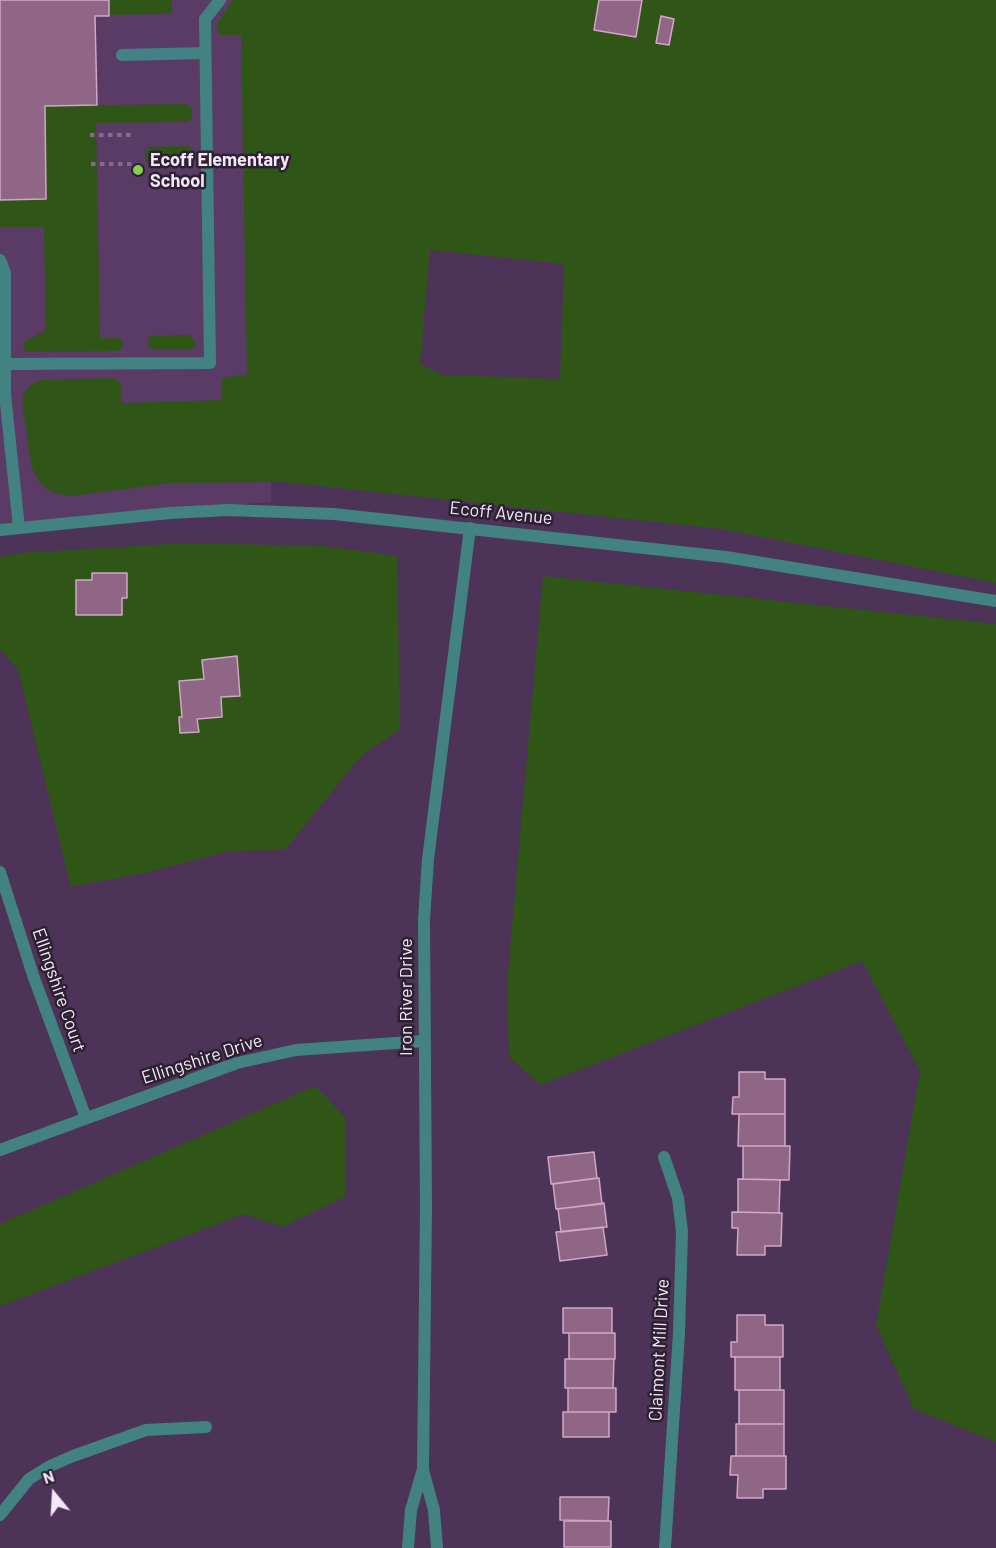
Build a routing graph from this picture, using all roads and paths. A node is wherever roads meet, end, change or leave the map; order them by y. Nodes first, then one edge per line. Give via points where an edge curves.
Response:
1 (220, 0) edge
2 (205, 53) junction
3 (122, 55) dead end
4 (90, 135) dead end
5 (131, 135) dead end
6 (91, 164) dead end
7 (132, 164) dead end
8 (0, 260) edge
9 (3, 364) edge
10 (19, 528) junction
11 (470, 528) junction
12 (0, 530) edge
13 (996, 601) edge
14 (0, 872) edge
15 (424, 1041) junction
16 (86, 1118) junction
17 (0, 1150) edge
18 (664, 1157) dead end
19 (206, 1427) dead end
20 (423, 1469) junction
21 (0, 1515) edge
22 (408, 1548) edge
23 (437, 1548) edge
24 (665, 1548) edge

1 - 2 street via 205,19
2 - 3 street
2 - 9 street via 210,363
4 - 5 path
6 - 7 path
8 - 9 street via 5,273
9 - 10 street
10 - 11 street, Ecoff Avenue via 229,510 334,514
10 - 12 street, Ecoff Avenue
11 - 13 street, Ecoff Avenue via 726,557
11 - 15 street, Iron River Drive via 428,859
14 - 16 street, Ellingshire Court
15 - 16 street, Ellingshire Drive via 296,1050 267,1056 204,1074
15 - 20 street, Iron River Drive
16 - 17 street, Ellingshire Drive
18 - 24 street, Claimont Mill Drive via 678,1198 682,1232
19 - 21 street via 146,1430 73,1456 29,1479
20 - 22 street, Iron River Drive via 411,1510
20 - 23 street, Iron River Drive via 434,1510

